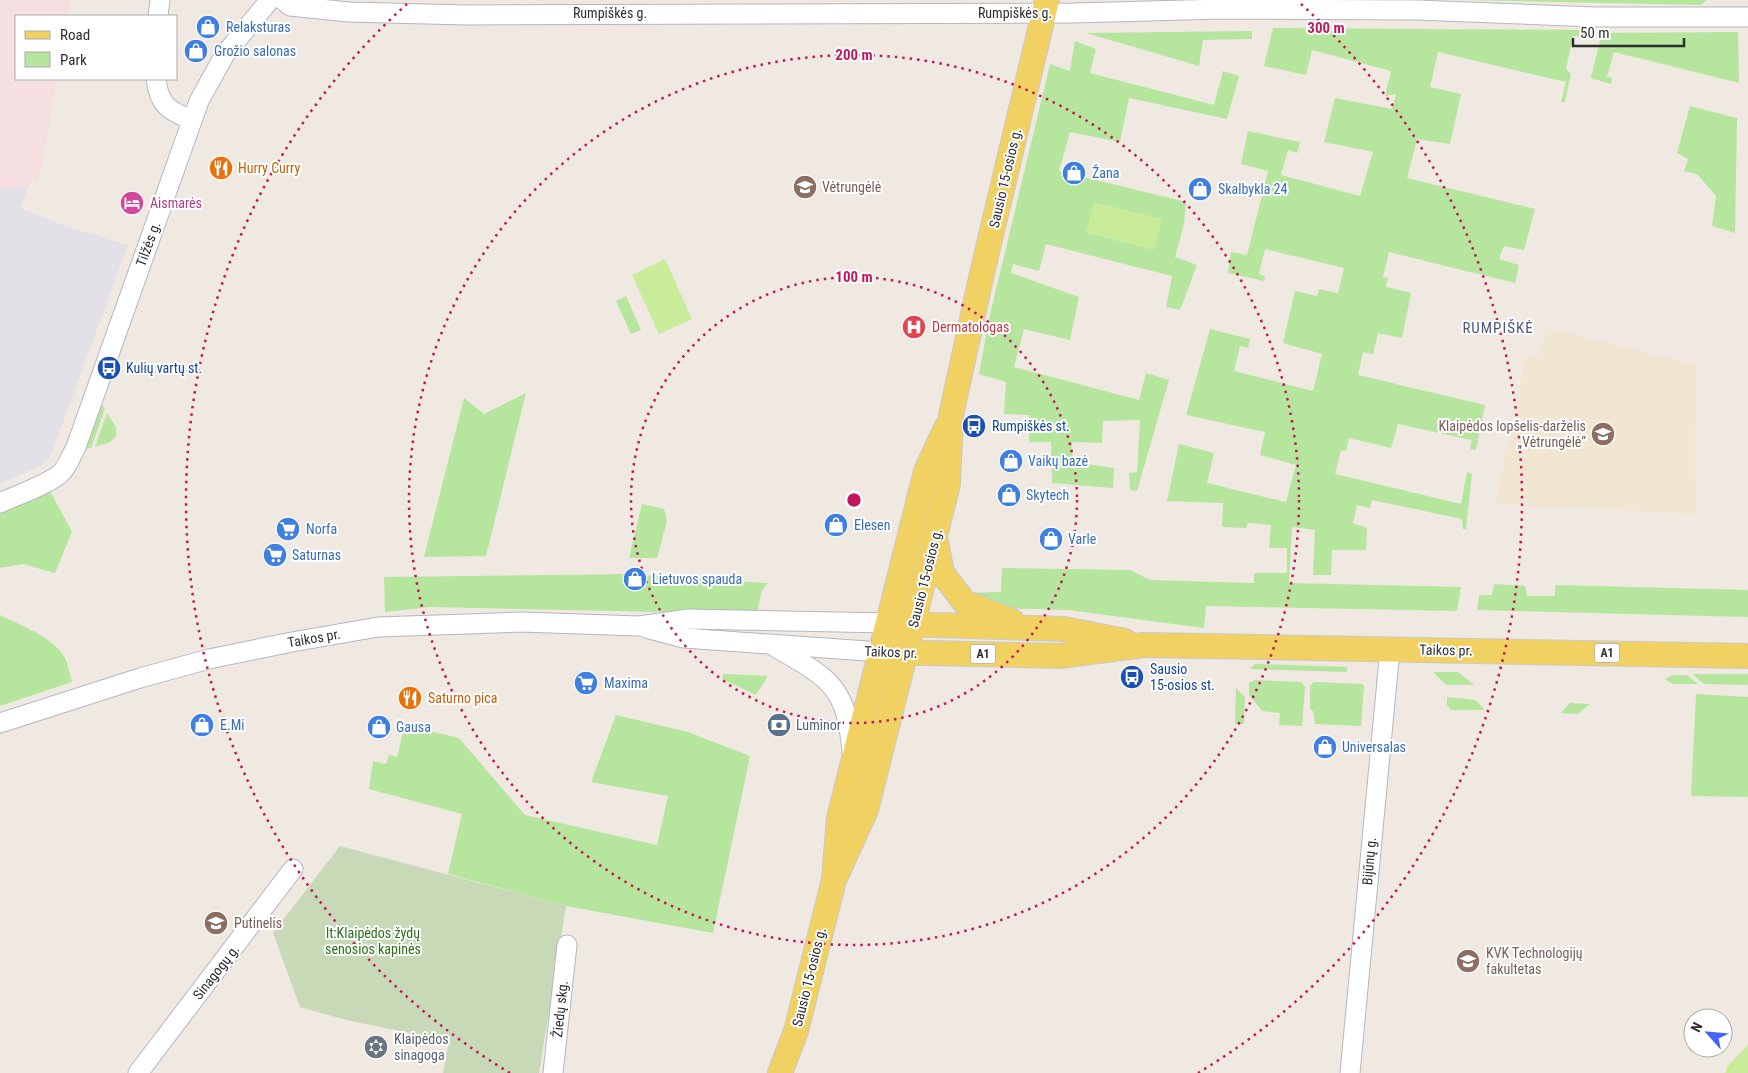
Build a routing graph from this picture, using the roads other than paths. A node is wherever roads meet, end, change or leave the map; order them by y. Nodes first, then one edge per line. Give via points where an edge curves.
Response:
1 (270, 0) edge
2 (284, 0) edge
3 (1451, 5) edge
4 (1046, 6) edge
5 (1748, 17) edge
6 (156, 80) edge
7 (191, 120) junction
8 (952, 415) junction
9 (0, 503) edge
10 (935, 534) junction
11 (888, 623) junction
12 (913, 625) junction
13 (639, 626) junction
14 (1027, 628) junction
15 (1144, 645) junction
16 (772, 646) junction
17 (1390, 649) junction
18 (881, 652) junction
19 (906, 653) junction
20 (1748, 656) edge
21 (0, 723) edge
22 (853, 765) junction
23 (293, 869) dead end
24 (834, 880) junction
25 (567, 945) dead end
26 (138, 1073) edge
27 (553, 1073) edge
28 (780, 1073) edge
29 (1350, 1073) edge

1 - 7 street, Tilžės g. via 225,54
2 - 4 street, Rumpiškės g. via 290,6 349,12 466,15
3 - 4 street, Rumpiškės g. via 1224,9
3 - 5 street, Rumpiškės g. via 1595,17
4 - 8 main road, Sausio 15-osios g.
6 - 7 street via 157,92 166,107
7 - 9 street, Tilžės g. via 76,447 60,474
8 - 10 main road, Sausio 15-osios g. via 948,484
8 - 11 main road, Sausio 15-osios g. via 926,471
10 - 12 main road, Sausio 15-osios g.
10 - 14 main road via 942,573 965,603
11 - 12 main road, Taikos pr. / A1
11 - 13 street, Taikos pr. / A1 via 689,619
11 - 18 main road, Sausio 15-osios g.
12 - 14 main road, Taikos pr. / A1
12 - 19 main road, Sausio 15-osios g.
13 - 16 street, Taikos pr. / A1 via 684,638
13 - 21 street, Taikos pr. / A1 via 521,622 355,630 209,659
14 - 15 main road, Taikos pr. / A1 via 1064,629
15 - 17 main road, Taikos pr. / A1
15 - 19 main road, Taikos pr. / A1 via 1060,656
16 - 18 street, Taikos pr. / A1
16 - 22 street via 827,678 837,690 845,706 850,729
17 - 20 main road, Taikos pr. / A1
17 - 29 street, Bijūnų g.
18 - 19 main road, Taikos pr. / A1
18 - 22 main road, Sausio 15-osios g.
19 - 24 main road, Sausio 15-osios g. via 866,810
22 - 24 main road, Sausio 15-osios g. via 840,818
23 - 26 street, Sinagogų g.
24 - 28 main road, Sausio 15-osios g. via 796,1031
25 - 27 street, Žiedų skg.

